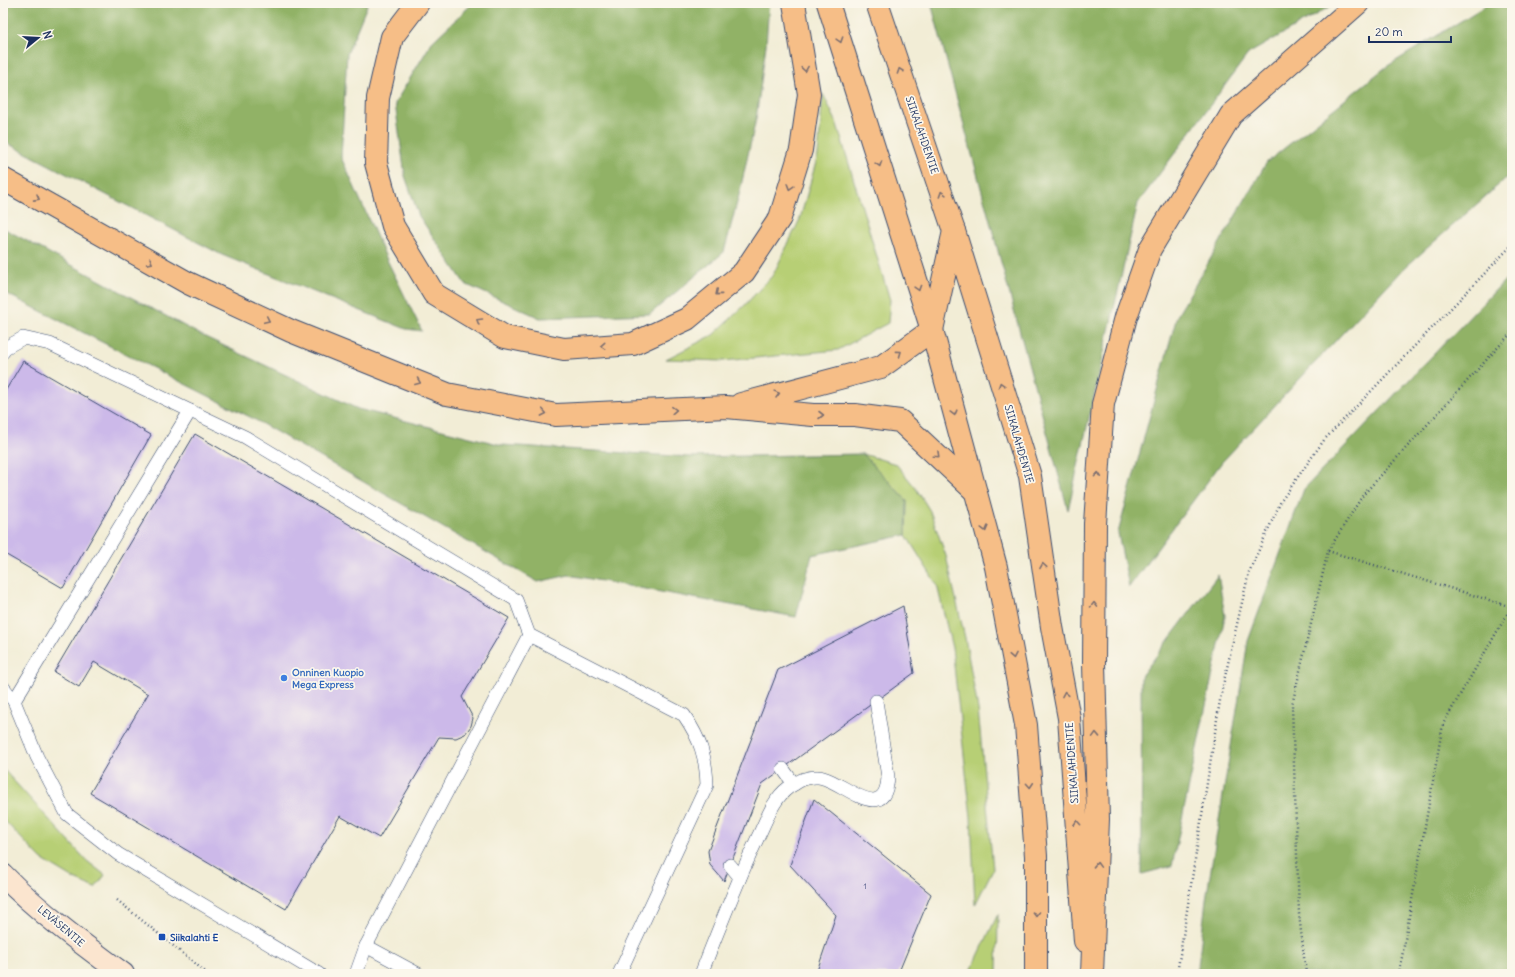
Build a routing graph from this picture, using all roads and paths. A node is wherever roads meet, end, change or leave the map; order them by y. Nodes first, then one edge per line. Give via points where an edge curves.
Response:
1 (418, 3) edge
2 (794, 3) edge
3 (828, 3) edge
4 (877, 3) edge
5 (1358, 3) edge
6 (3, 179) edge
7 (954, 231) junction
8 (1512, 245) edge
9 (932, 330) junction
10 (1512, 332) edge
11 (3, 352) edge
12 (726, 407) junction
13 (190, 411) junction
14 (975, 492) junction
15 (1328, 551) junction
16 (1512, 607) edge
17 (529, 635) junction
18 (3, 687) edge
19 (14, 701) junction
20 (876, 701) dead end
21 (782, 769) dead end
22 (794, 784) junction
23 (730, 865) dead end
24 (3, 875) edge
25 (740, 877) junction
26 (116, 900) dead end
27 (366, 946) junction
28 (123, 974) edge
29 (208, 974) edge
30 (319, 974) edge
31 (356, 974) edge
32 (418, 974) edge
33 (620, 974) edge
34 (701, 974) edge
35 (1036, 974) edge
36 (1087, 974) edge
37 (1092, 974) edge
38 (1177, 974) edge
39 (1306, 974) edge
40 (1399, 974) edge

2 -> 1 main road via 809,94 801,150 780,218 744,272 688,319 633,344 564,349 505,337 434,294 393,226 376,163 378,98 392,37
3 -> 9 main road
7 -> 4 main road, SIIKALAHDENTIE
37 -> 5 main road via 1098,819 1094,663 1095,524 1103,404 1126,317 1150,249 1231,115
6 -> 12 main road via 188,283 291,331 447,394 556,415
7 - 9 main road
36 -> 7 main road, SIIKALAHDENTIE via 1069,718 1052,627 1030,476
8 - 38 path via 1324,440 1281,501 1248,572 1221,694
12 -> 9 main road via 881,366
9 -> 14 main road
10 - 15 path via 1363,495
11 - 13 lane via 5,348 23,338 50,344
12 -> 14 main road via 813,415 855,415 900,421
13 - 17 lane via 245,437 516,600
13 - 19 lane
14 -> 35 main road via 996,567 1026,725 1036,856
15 - 16 path
15 - 39 path via 1292,705 1299,914
16 - 40 path via 1444,724
17 - 27 lane
17 - 33 lane via 684,715 697,735 706,763 707,785
18 - 19 lane
19 - 30 lane via 37,757 67,814 118,854
20 - 22 lane via 888,777 887,789 883,796 876,800 867,800 820,777 805,777
21 - 22 lane
22 - 25 lane via 783,791 771,810
23 - 25 lane
24 - 28 main road, LEVÄSENTIE via 83,945
25 - 34 lane
26 - 29 path
27 - 31 lane
27 - 32 lane

